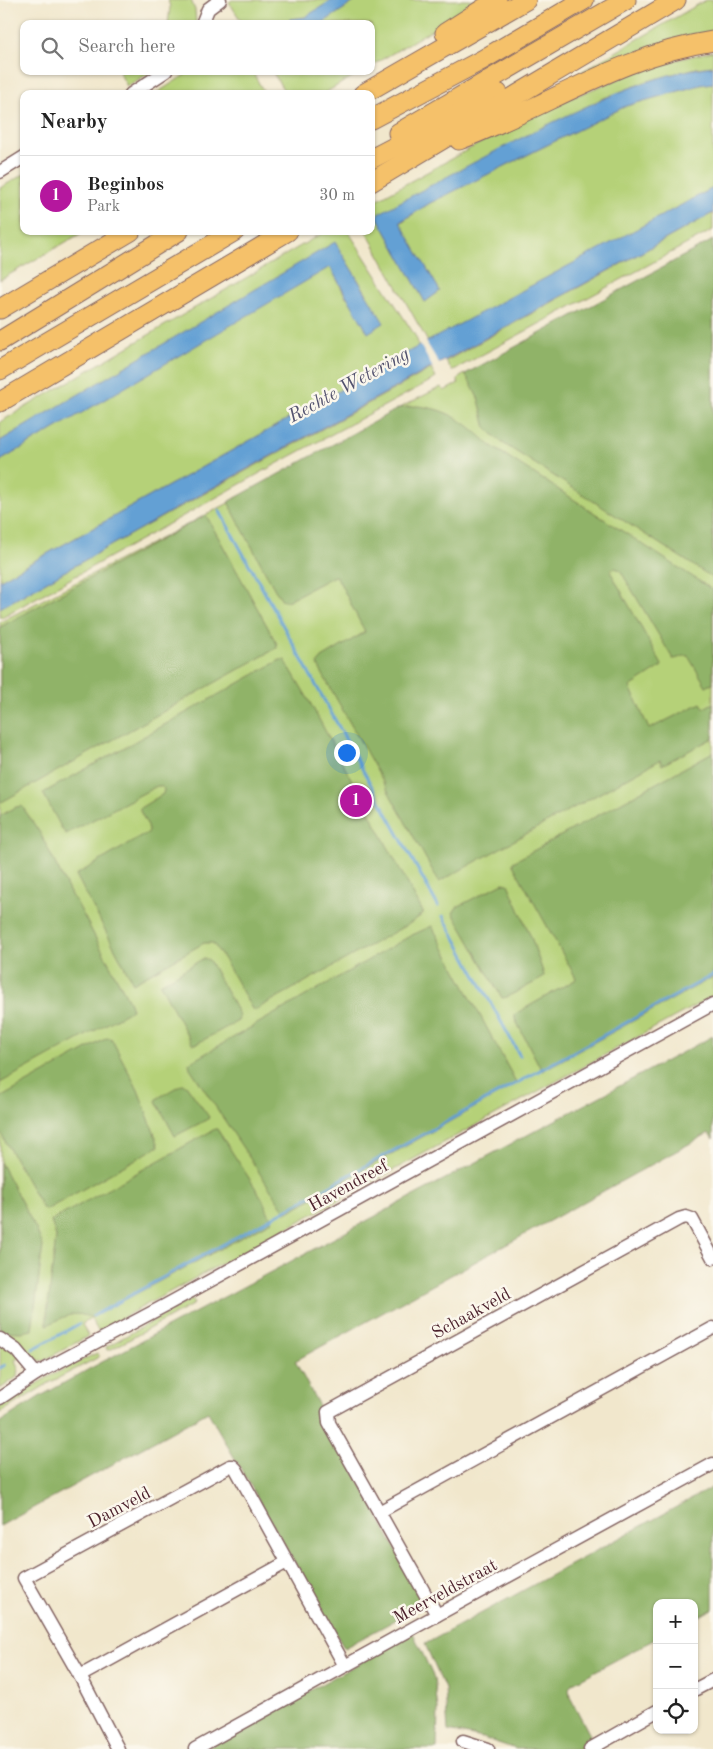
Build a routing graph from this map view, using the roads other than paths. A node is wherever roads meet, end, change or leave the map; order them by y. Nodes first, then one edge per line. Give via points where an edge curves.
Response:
1 (220, 0) edge
2 (496, 0) edge
3 (526, 0) edge
4 (584, 0) edge
5 (626, 0) edge
6 (676, 0) edge
7 (205, 5) edge
8 (203, 20) edge
9 (713, 42) edge
10 (160, 75) edge
11 (137, 90) edge
12 (369, 90) edge
13 (370, 90) edge
14 (375, 117) edge
15 (375, 147) edge
16 (416, 156) junction
17 (375, 157) edge
18 (20, 160) edge
19 (0, 172) edge
20 (375, 180) edge
21 (124, 235) edge
22 (172, 235) edge
23 (228, 235) edge
24 (281, 235) edge
25 (0, 308) edge
26 (0, 341) edge
27 (0, 370) edge
28 (0, 402) edge
29 (713, 1004) edge
30 (713, 1258) edge
31 (713, 1328) edge
32 (0, 1339) edge
33 (36, 1374) junction
34 (0, 1398) edge
35 (713, 1464) edge
36 (379, 1512) junction
37 (287, 1562) junction
38 (437, 1615) junction
39 (345, 1666) junction
40 (80, 1676) junction
41 (713, 1680) edge
42 (696, 1689) edge
43 (653, 1713) edge
44 (463, 1741) dead end
45 (118, 1749) edge
46 (195, 1749) edge
47 (488, 1749) edge
48 (590, 1749) edge

1 - 7 street
2 - 12 highway via 448,31
3 - 13 highway
4 - 14 highway via 482,60
5 - 15 highway
6 - 16 highway
6 - 17 highway
7 - 8 street
9 - 16 highway via 665,51 628,63 491,128
10 - 11 street
16 - 20 highway
18 - 19 street
21 - 25 highway
22 - 26 highway
23 - 27 highway
24 - 28 highway
29 - 33 street, Havendreef
30 - 36 street, Schaakveld via 692,1219 679,1219 328,1412 329,1422
31 - 36 street
32 - 33 street via 16,1350
33 - 34 street, Havendreef
35 - 38 street, Meerveldstraat
36 - 38 street, Schaakveld
37 - 39 street, Damveld
37 - 40 street
37 - 40 street, Damveld via 233,1466 24,1578
38 - 39 street, Meerveldstraat
39 - 46 street, Meerveldstraat
40 - 45 street, Damveld
41 - 42 street
43 - 48 street
44 - 47 street

